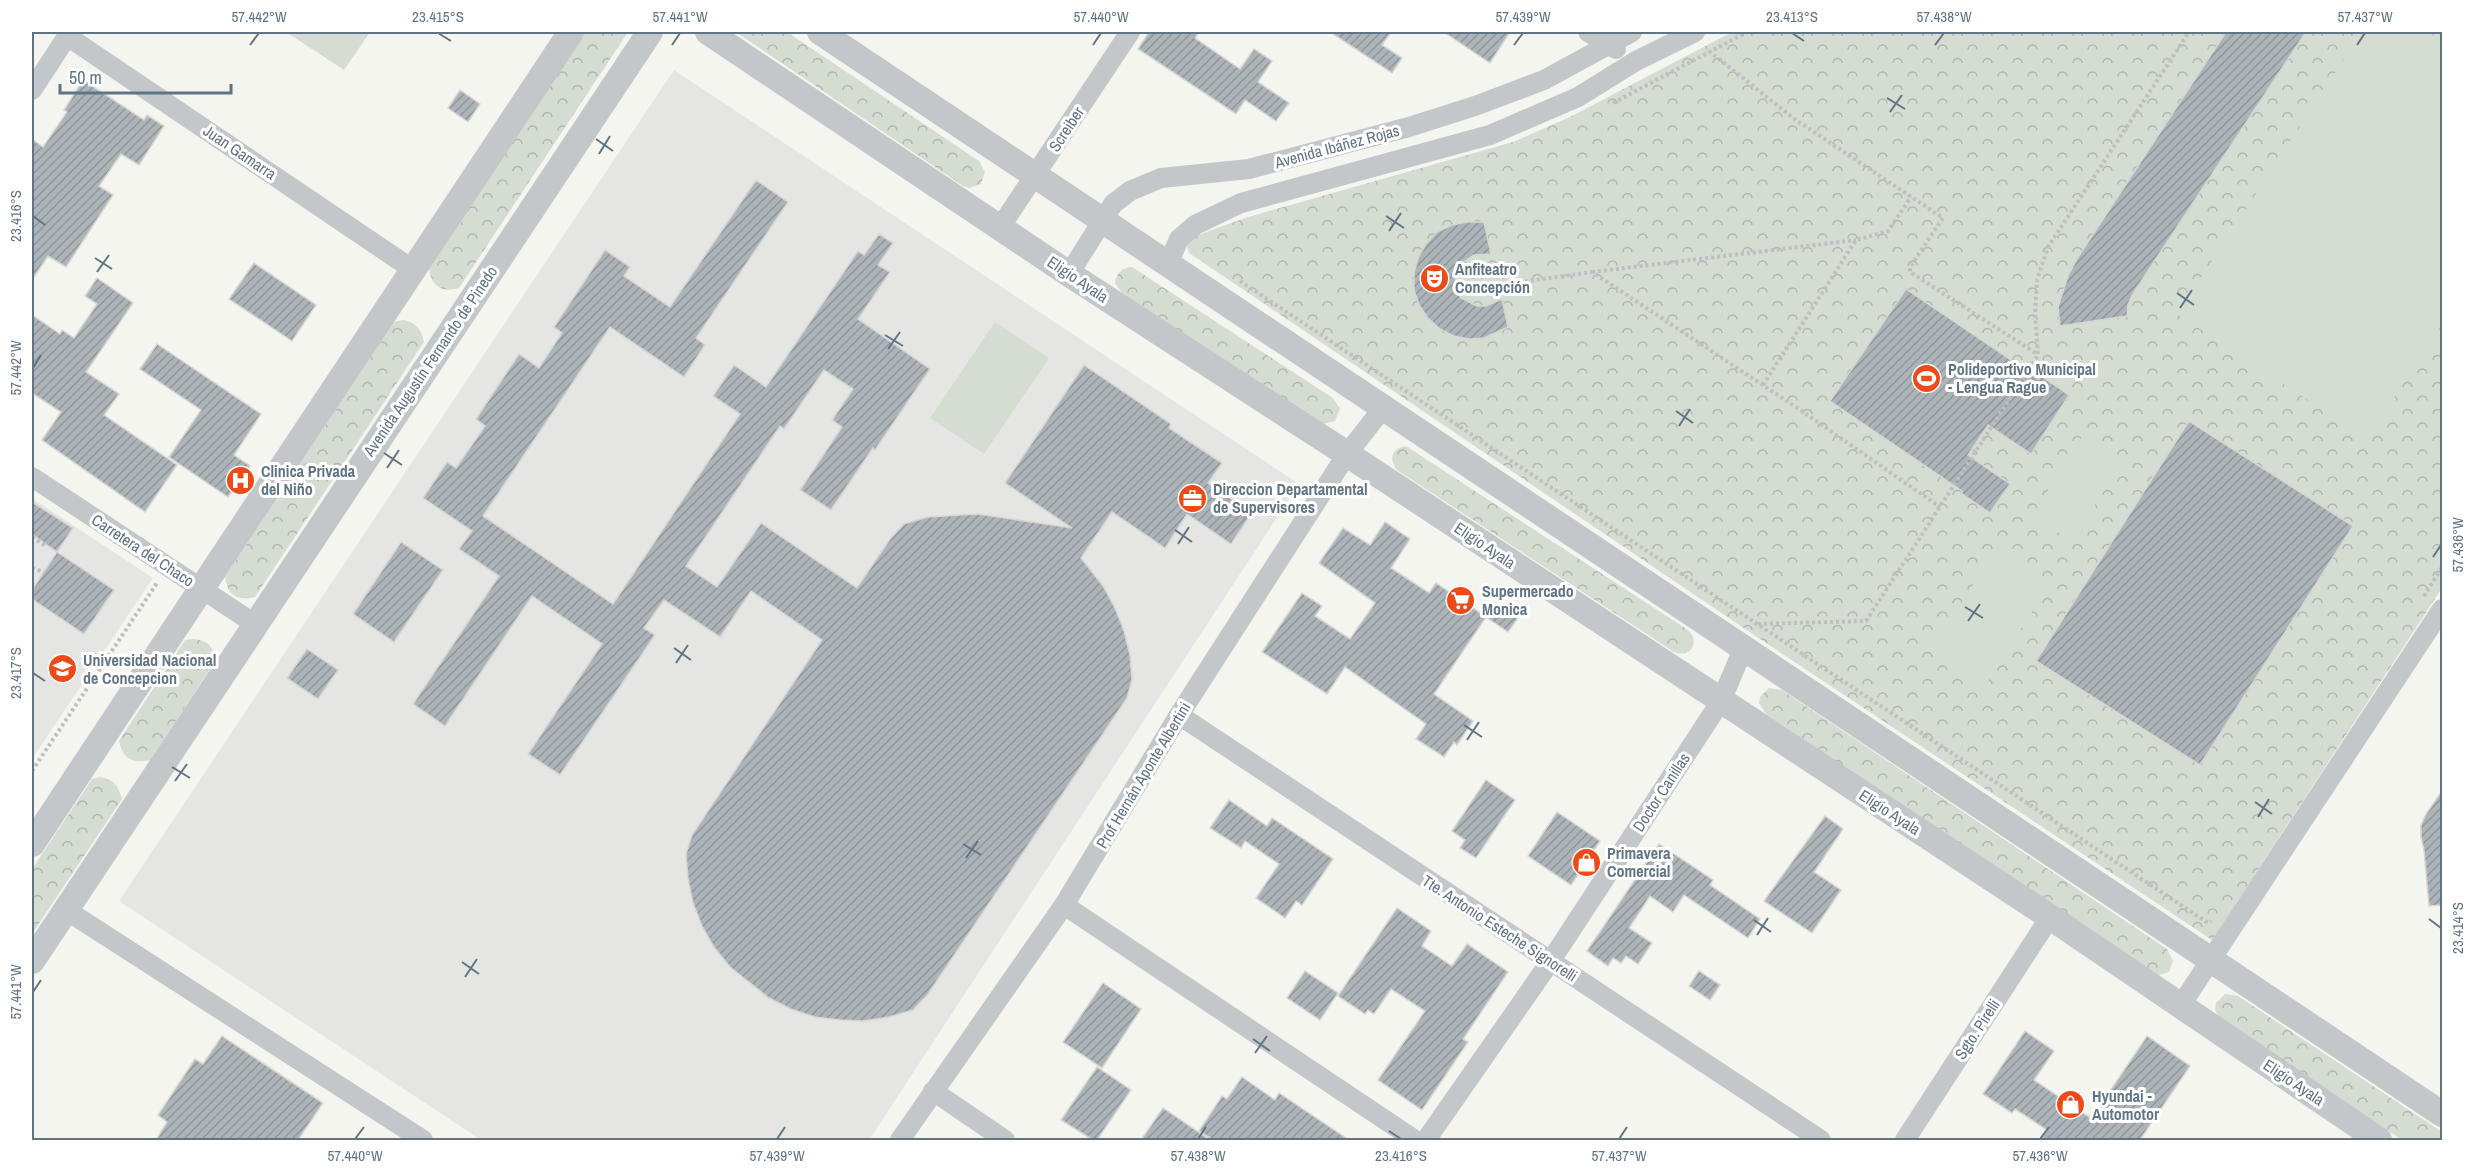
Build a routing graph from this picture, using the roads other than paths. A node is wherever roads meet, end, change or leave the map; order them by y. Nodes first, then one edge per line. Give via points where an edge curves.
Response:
1 (571, 32) edge
2 (650, 32) edge
3 (708, 32) edge
4 (820, 32) edge
5 (1130, 32) edge
6 (1588, 32) edge
7 (1632, 32) edge
8 (1695, 32) edge
9 (69, 34) edge
10 (1611, 38) edge
11 (1636, 61) junction
12 (32, 90) edge
13 (1035, 176) junction
14 (1103, 221) junction
15 (1001, 226) junction
16 (1168, 264) junction
17 (412, 269) junction
18 (1070, 274) junction
19 (1383, 408) junction
20 (1347, 454) junction
21 (32, 477) edge
22 (201, 588) junction
23 (2442, 609) edge
24 (255, 624) junction
25 (1744, 647) junction
26 (1721, 701) junction
27 (1179, 716) junction
28 (32, 844) edge
29 (1064, 904) junction
30 (66, 910) junction
31 (2050, 917) junction
32 (2211, 959) junction
33 (32, 961) edge
34 (1550, 962) junction
35 (2181, 1005) junction
36 (933, 1091) junction
37 (2442, 1114) edge
38 (423, 1140) edge
39 (900, 1140) edge
40 (1005, 1140) edge
41 (1415, 1140) edge
42 (1426, 1140) edge
43 (1821, 1140) edge
44 (1905, 1140) edge
45 (2379, 1140) edge

1 - 17 street
2 - 24 street, Avenida Augustín Fernando de Pinedo
3 - 15 street, Eligio Ayala
4 - 13 street
5 - 13 street, Screiber
6 - 10 street
7 - 10 street, Avenida Ibáñez Rojas
8 - 11 street, Avenida Ibáñez Rojas
9 - 12 street
9 - 17 street, Juan Gamarra
10 - 11 street
10 - 14 street, Avenida Ibáñez Rojas via 1544,80 1409,127 1249,169 1161,178 1113,204
11 - 16 street, Avenida Ibáñez Rojas via 1578,97 1490,135 1241,203 1195,225 1179,239
13 - 14 street
13 - 15 street, Screiber
14 - 16 street
14 - 18 street, Avenida Ibáñez Rojas
15 - 18 street, Eligio Ayala
16 - 19 street
17 - 22 street
18 - 20 street, Eligio Ayala
19 - 20 street, Prof Hernán Aponte Albertini
19 - 25 street
20 - 26 street, Eligio Ayala
20 - 27 street, Prof Hernán Aponte Albertini
21 - 22 street, Carretera del Chaco
22 - 24 street, Carretera del Chaco
22 - 28 street
23 - 32 street
24 - 30 street, Avenida Augustín Fernando de Pinedo
25 - 26 street, Doctor Canillas
25 - 32 street
26 - 31 street, Eligio Ayala
26 - 34 street, Doctor Canillas
27 - 29 street, Prof Hernán Aponte Albertini
27 - 34 street, Tte. Antonio Esteche Signorelli
29 - 36 street, Prof Hernán Aponte Albertini
29 - 41 street
30 - 33 street, Avenida Augustín Fernando de Pinedo
30 - 38 street
31 - 35 street, Eligio Ayala
31 - 44 street, Sgto. Pirelli
32 - 35 street
32 - 37 street
34 - 42 street, Doctor Canillas
34 - 43 street, Tte. Antonio Esteche Signorelli
35 - 45 street, Eligio Ayala
36 - 39 street, Prof Hernán Aponte Albertini
36 - 40 street

